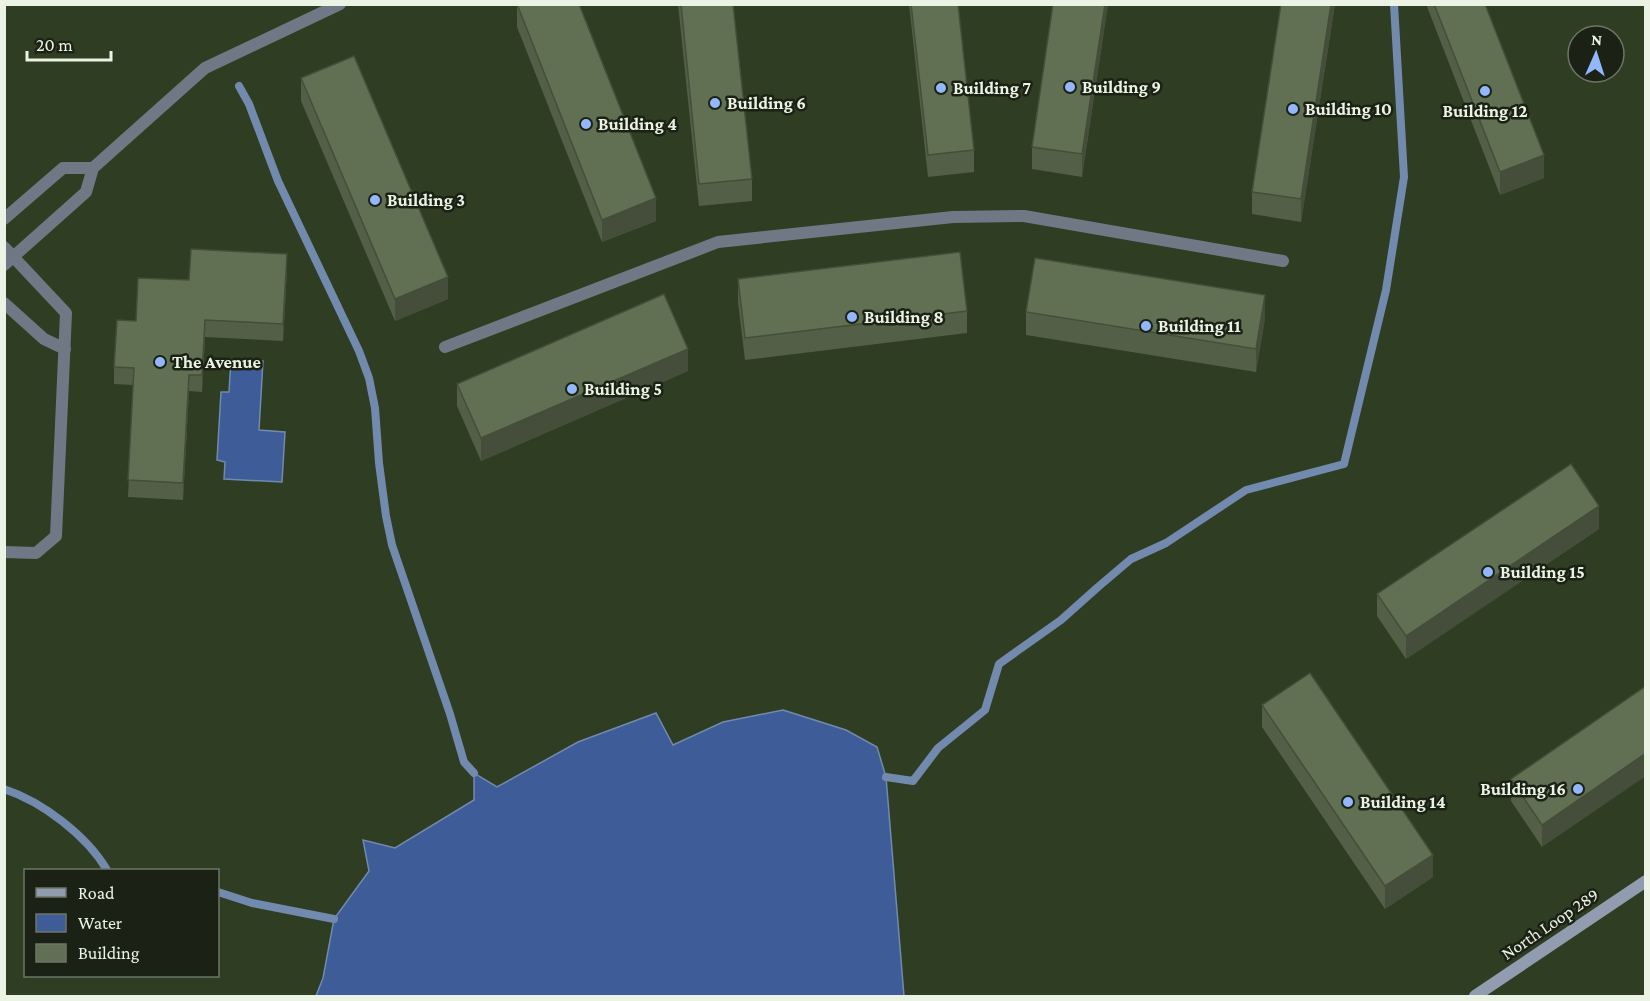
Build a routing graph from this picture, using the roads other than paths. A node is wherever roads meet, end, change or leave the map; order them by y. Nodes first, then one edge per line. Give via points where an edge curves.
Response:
1 (340, 4) edge
2 (93, 168) junction
3 (4, 219) edge
4 (4, 247) edge
5 (14, 256) junction
6 (1283, 261) dead end
7 (4, 265) edge
8 (4, 303) edge
9 (445, 347) dead end
10 (65, 349) junction
11 (4, 552) edge
12 (1646, 881) edge
13 (1475, 996) edge

1 - 2 lane via 206,68
2 - 3 lane via 63,168
2 - 5 lane via 86,192
4 - 5 lane
5 - 7 lane
5 - 10 lane via 66,313
6 - 9 lane via 1024,216 922,220 718,242
8 - 10 lane via 44,339
10 - 11 lane via 56,536 36,553
12 - 13 main road, North Loop 289

